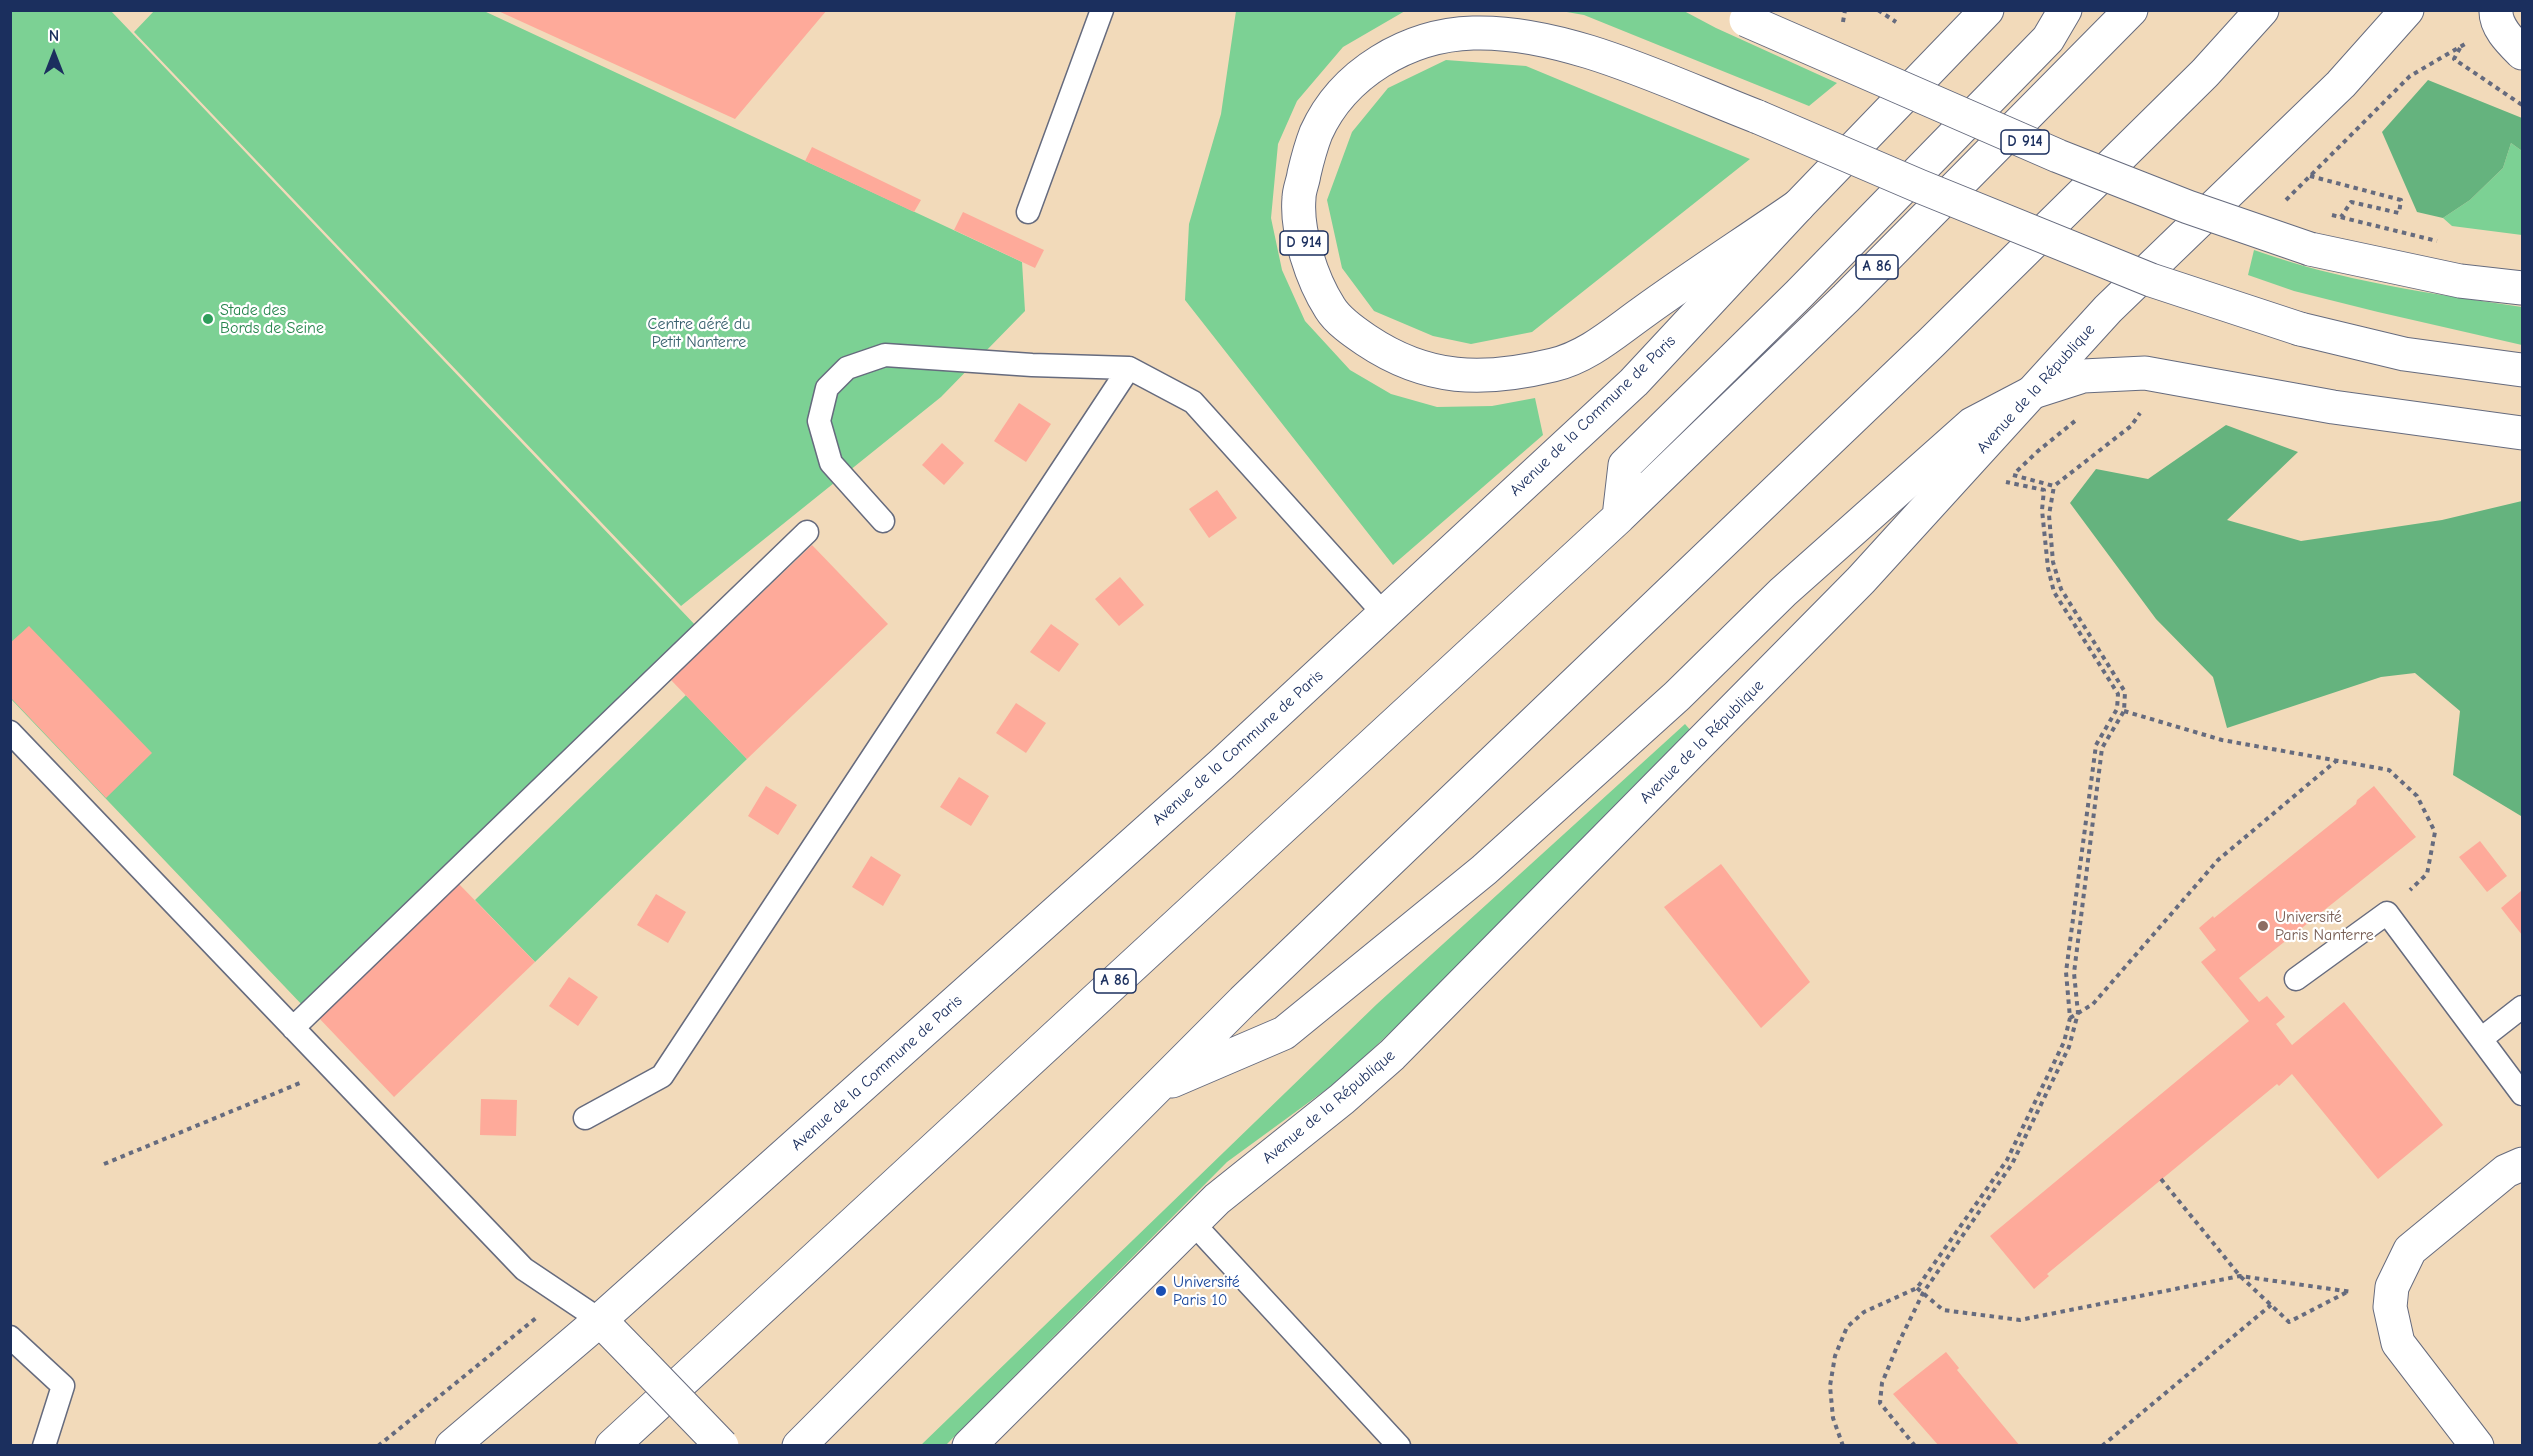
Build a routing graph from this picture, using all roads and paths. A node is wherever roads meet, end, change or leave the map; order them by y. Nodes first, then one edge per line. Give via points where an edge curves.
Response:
1 (1102, 10) edge
2 (1878, 10) edge
3 (1987, 10) edge
4 (2065, 10) edge
5 (2131, 10) edge
6 (2262, 10) edge
7 (2408, 10) edge
8 (2496, 10) edge
9 (1737, 15) edge
10 (1896, 22) dead end
11 (2523, 53) edge
12 (2523, 105) edge
13 (2310, 176) junction
14 (2285, 201) dead end
15 (1798, 206) junction
16 (1028, 212) dead end
17 (2341, 217) dead end
18 (2523, 288) edge
19 (1129, 368) junction
20 (2523, 370) edge
21 (2033, 392) junction
22 (2142, 410) dead end
23 (2523, 433) edge
24 (2013, 475) dead end
25 (2006, 482) dead end
26 (2054, 486) junction
27 (1619, 517) junction
28 (883, 521) dead end
29 (807, 532) dead end
30 (1384, 614) junction
31 (2124, 711) junction
32 (10, 732) edge
33 (2336, 761) junction
34 (2387, 914) junction
35 (2296, 979) dead end
36 (2523, 1006) edge
37 (2078, 1013) junction
38 (2070, 1018) junction
39 (293, 1028) junction
40 (2481, 1039) junction
41 (332, 1069) junction
42 (1157, 1087) junction
43 (2523, 1094) edge
44 (585, 1118) dead end
45 (104, 1164) dead end
46 (2523, 1164) edge
47 (2161, 1179) dead end
48 (1192, 1222) junction
49 (2240, 1276) junction
50 (1917, 1288) junction
51 (2349, 1291) junction
52 (1923, 1293) junction
53 (564, 1296) junction
54 (2271, 1305) junction
55 (2390, 1307) junction
56 (600, 1320) junction
57 (10, 1337) edge
58 (44, 1446) edge
59 (378, 1446) edge
60 (452, 1446) edge
61 (612, 1446) edge
62 (722, 1446) edge
63 (799, 1446) edge
64 (969, 1446) edge
65 (1399, 1446) edge
66 (1843, 1446) edge
67 (1915, 1446) edge
68 (2102, 1446) edge
69 (2477, 1446) edge

1 - 16 lane
2 - 10 path
3 - 15 main road, Avenue de la Commune de Paris
4 - 27 main road via 2048,39 1807,286 1625,465
5 - 27 main road, A 86 via 1846,298
6 - 42 main road via 2205,74 1932,342
7 - 21 main road, Avenue de la République via 2341,84 2108,309
8 - 11 main road via 2496,18 2511,42
9 - 18 main road, D 914, bridge via 2058,156 2188,207 2310,249 2460,281
12 - 13 path via 2454,58 2461,47 2410,76
13 - 14 path
13 - 17 path via 2401,200 2399,213 2351,202
15 - 20 main road, D 914, bridge via 1578,356 1557,365 1500,376 1422,369 1389,356 1358,335 1331,311 1311,272 1302,237 1299,199 1316,133 1335,102 1358,78 1391,54 1427,40 1472,33 1532,37 1599,55 1758,117 2151,280 2300,329 2404,354
15 - 30 main road, Avenue de la Commune de Paris via 1634,382
19 - 28 lane via 1032,366 885,355 847,368 827,388 819,421 831,463
19 - 30 lane via 1193,402
19 - 44 lane via 662,1076
21 - 23 main road via 2083,376 2145,373 2344,409
21 - 42 main road via 1972,424 1783,592 1677,696 1484,870 1284,1033
21 - 48 main road, Avenue de la République via 1861,580 1392,1054
22 - 26 path via 2131,426
24 - 26 path
25 - 38 path via 2044,490 2042,510 2054,592 2118,694 2117,709 2096,746 2066,972
26 - 31 path via 2049,515 2053,562 2061,590 2125,692
27 - 61 main road, A 86
29 - 39 lane
30 - 56 main road, Avenue de la Commune de Paris via 1222,764
31 - 33 path via 2222,740
31 - 37 path via 2102,748 2074,973
32 - 39 lane
33 - 34 path via 2389,770 2417,796 2436,832 2427,874
33 - 37 path via 2218,860 2093,1004
34 - 35 lane
34 - 40 lane
36 - 40 lane
37 - 38 path
37 - 52 path via 2069,1047 2012,1164
38 - 50 path via 2064,1042 2007,1160
39 - 41 lane
40 - 43 lane
41 - 45 path
41 - 53 lane via 524,1269
42 - 63 main road
46 - 55 main road via 2506,1171 2410,1250 2392,1287
47 - 49 path
48 - 64 main road, Avenue de la République
48 - 65 lane
49 - 51 path
49 - 52 path via 2020,1320 1943,1310
49 - 54 path
50 - 52 path
50 - 66 path via 1864,1312 1847,1327 1835,1356 1830,1386 1833,1418
51 - 54 path via 2289,1322
51 - 55 path
52 - 67 path via 1882,1383 1880,1403
53 - 56 lane
53 - 59 path
54 - 68 path
55 - 69 main road via 2398,1343
56 - 60 main road, Avenue de la Commune de Paris
56 - 62 main road, bridge
57 - 58 lane via 63,1386

